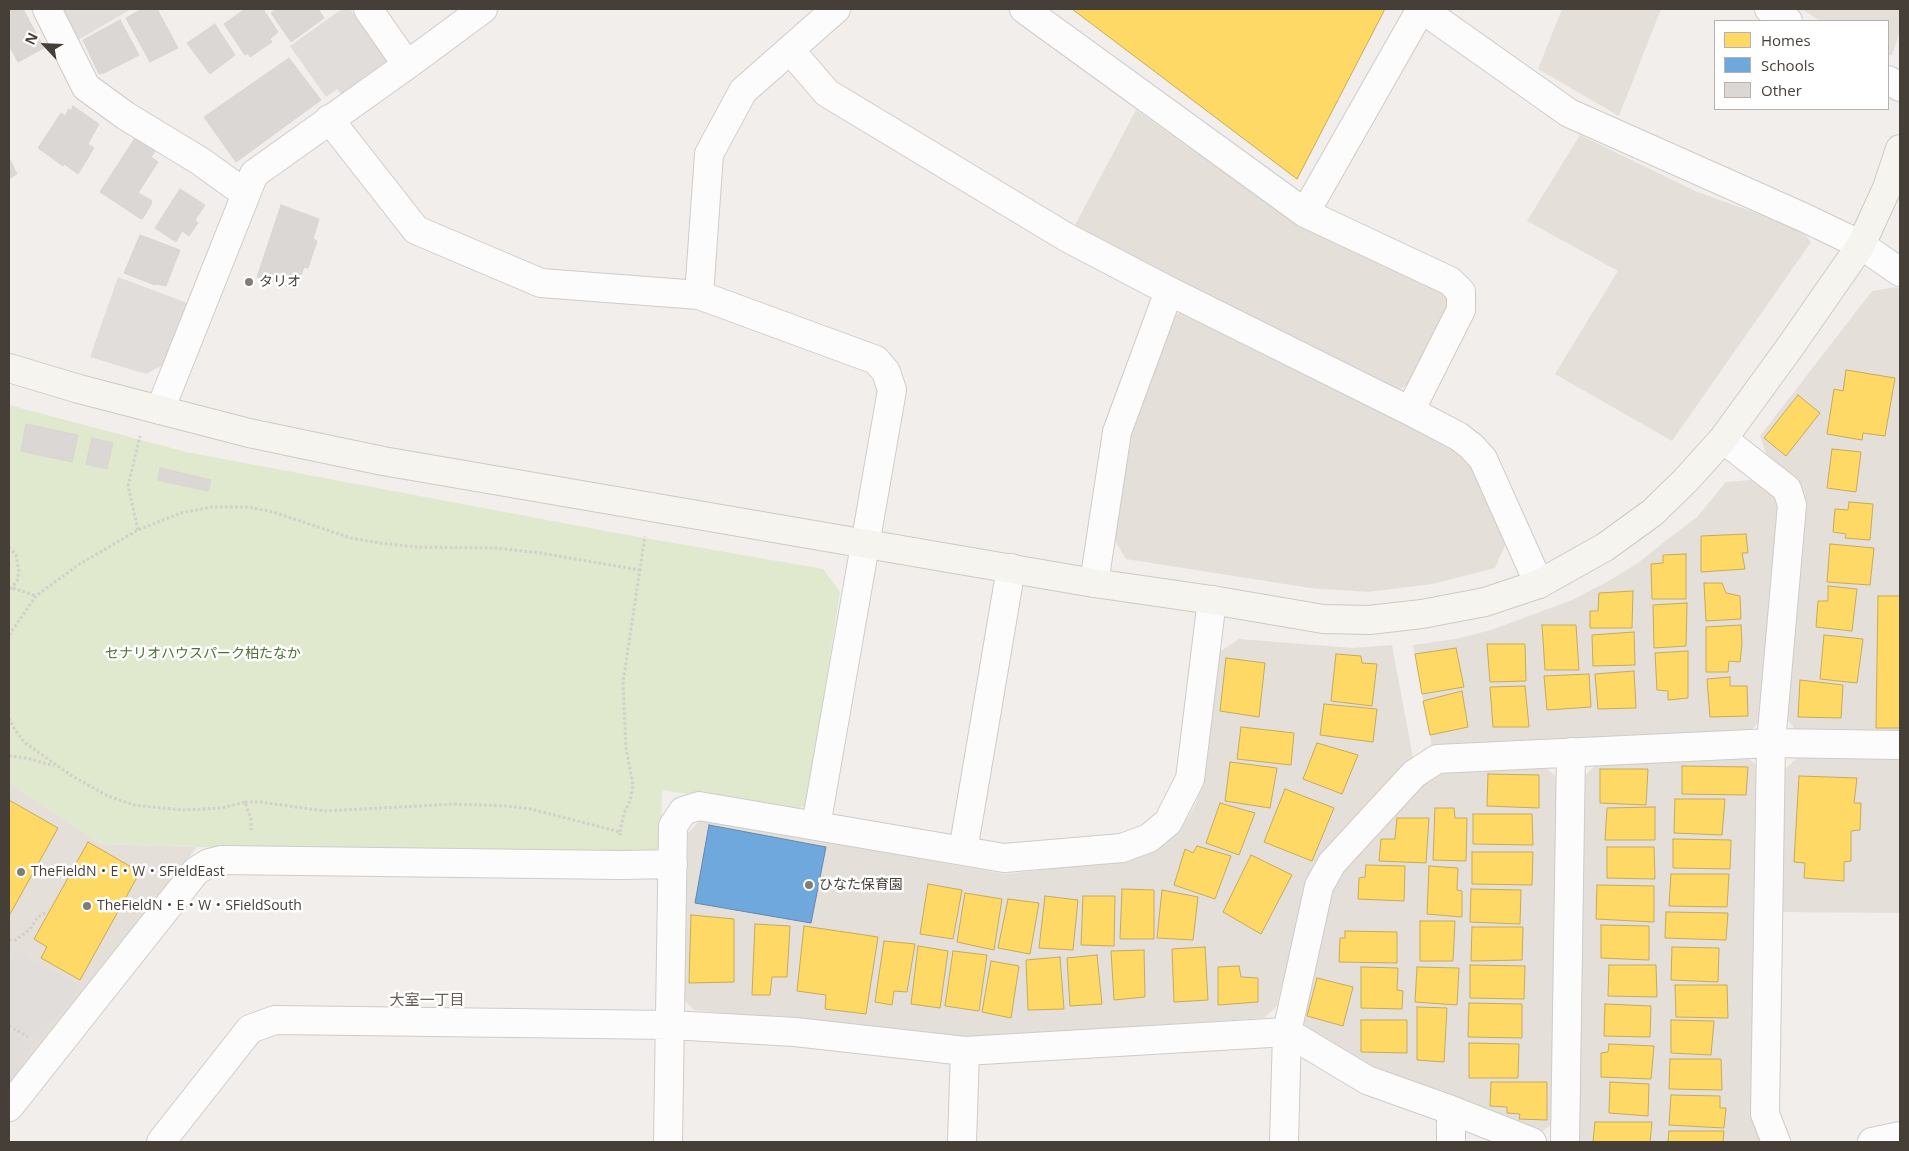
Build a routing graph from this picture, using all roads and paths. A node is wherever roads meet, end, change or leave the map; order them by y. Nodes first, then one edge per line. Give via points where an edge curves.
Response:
1 (47, 9) edge
2 (368, 9) edge
3 (483, 9) edge
4 (836, 9) edge
5 (1024, 9) edge
6 (1422, 9) edge
7 (1769, 9) edge
8 (1786, 20) edge
9 (790, 50) junction
10 (407, 65) junction
11 (1889, 81) edge
12 (1900, 87) edge
13 (328, 119) junction
14 (1900, 149) edge
15 (246, 194) junction
16 (1305, 213) junction
17 (1861, 245) junction
18 (1900, 272) edge
19 (1169, 291) junction
20 (699, 295) junction
21 (9, 368) edge
22 (160, 410) junction
23 (1410, 410) junction
24 (140, 433) dead end
25 (1723, 439) junction
26 (138, 530) junction
27 (645, 532) dead end
28 (865, 544) junction
29 (9, 547) edge
30 (1011, 568) junction
31 (640, 570) junction
32 (1094, 583) junction
33 (1539, 584) junction
34 (13, 588) junction
35 (9, 591) edge
36 (36, 596) junction
37 (1212, 600) junction
38 (9, 634) edge
39 (9, 718) edge
40 (1771, 743) junction
41 (1900, 745) edge
42 (1571, 752) junction
43 (9, 756) edge
44 (57, 766) junction
45 (245, 802) junction
46 (816, 826) junction
47 (620, 832) junction
48 (963, 852) junction
49 (251, 861) junction
50 (673, 864) junction
51 (620, 865) junction
52 (46, 912) dead end
53 (9, 940) edge
54 (670, 1025) junction
55 (1287, 1032) junction
56 (965, 1051) junction
57 (9, 1107) edge
58 (1451, 1110) junction
59 (1900, 1136) edge
60 (161, 1142) edge
61 (668, 1142) edge
62 (962, 1142) edge
63 (1284, 1142) edge
64 (1451, 1142) edge
65 (1530, 1142) edge
66 (1565, 1142) edge
67 (1776, 1142) edge
68 (1872, 1142) edge

1 - 15 street via 86,87
2 - 10 street
3 - 10 street
4 - 9 street
5 - 16 street
6 - 16 street
6 - 17 street via 1569,113
7 - 8 street
9 - 19 street via 828,93 1066,238
9 - 20 street via 743,90 708,154
10 - 13 street
11 - 12 street
13 - 15 street via 254,174
13 - 20 street via 416,230 541,283
14 - 17 street via 1887,188
15 - 22 street
16 - 23 street via 1450,281 1461,292 1461,310
17 - 18 street
17 - 25 street
19 - 23 street
19 - 32 street via 1117,432
20 - 28 street via 876,360 886,372 892,390
21 - 22 street
22 - 28 street via 249,433 383,461
23 - 33 street via 1458,436 1483,459
24 - 26 path via 128,486
25 - 33 street via 1652,513 1605,547
25 - 40 street via 1787,489 1792,505
26 - 31 path via 180,513 212,507 248,507 351,538 380,543 497,548
26 - 36 path via 78,565
27 - 31 path
28 - 30 street
28 - 46 street
29 - 34 path via 19,563
30 - 32 street
30 - 48 street
31 - 47 path via 623,682 626,748 633,785
32 - 37 street
33 - 37 street via 1486,602 1369,620 1322,619
34 - 35 path
34 - 36 path
36 - 38 path
37 - 48 street via 1190,779 1168,822 1149,838 1122,848 1004,858
39 - 44 path via 24,742
40 - 41 street
40 - 42 street
40 - 67 street via 1765,1114
42 - 55 street via 1437,759 1414,774 1332,863 1320,886
42 - 66 street
43 - 44 path
44 - 45 path via 88,786 134,805 184,810 222,808
45 - 47 path via 326,811 455,804 508,806
45 - 49 path via 251,819
46 - 48 street
46 - 50 street via 699,806 683,811 673,826
47 - 51 path
49 - 51 street
49 - 57 street via 221,860 196,871
50 - 51 street
50 - 54 street
52 - 53 path via 37,918 30,930 16,940
54 - 56 street via 796,1032
54 - 60 street via 275,1020 250,1028
54 - 61 street
55 - 56 street
55 - 58 street via 1367,1080
55 - 63 street
56 - 62 street
58 - 64 street
58 - 65 street
59 - 68 street

